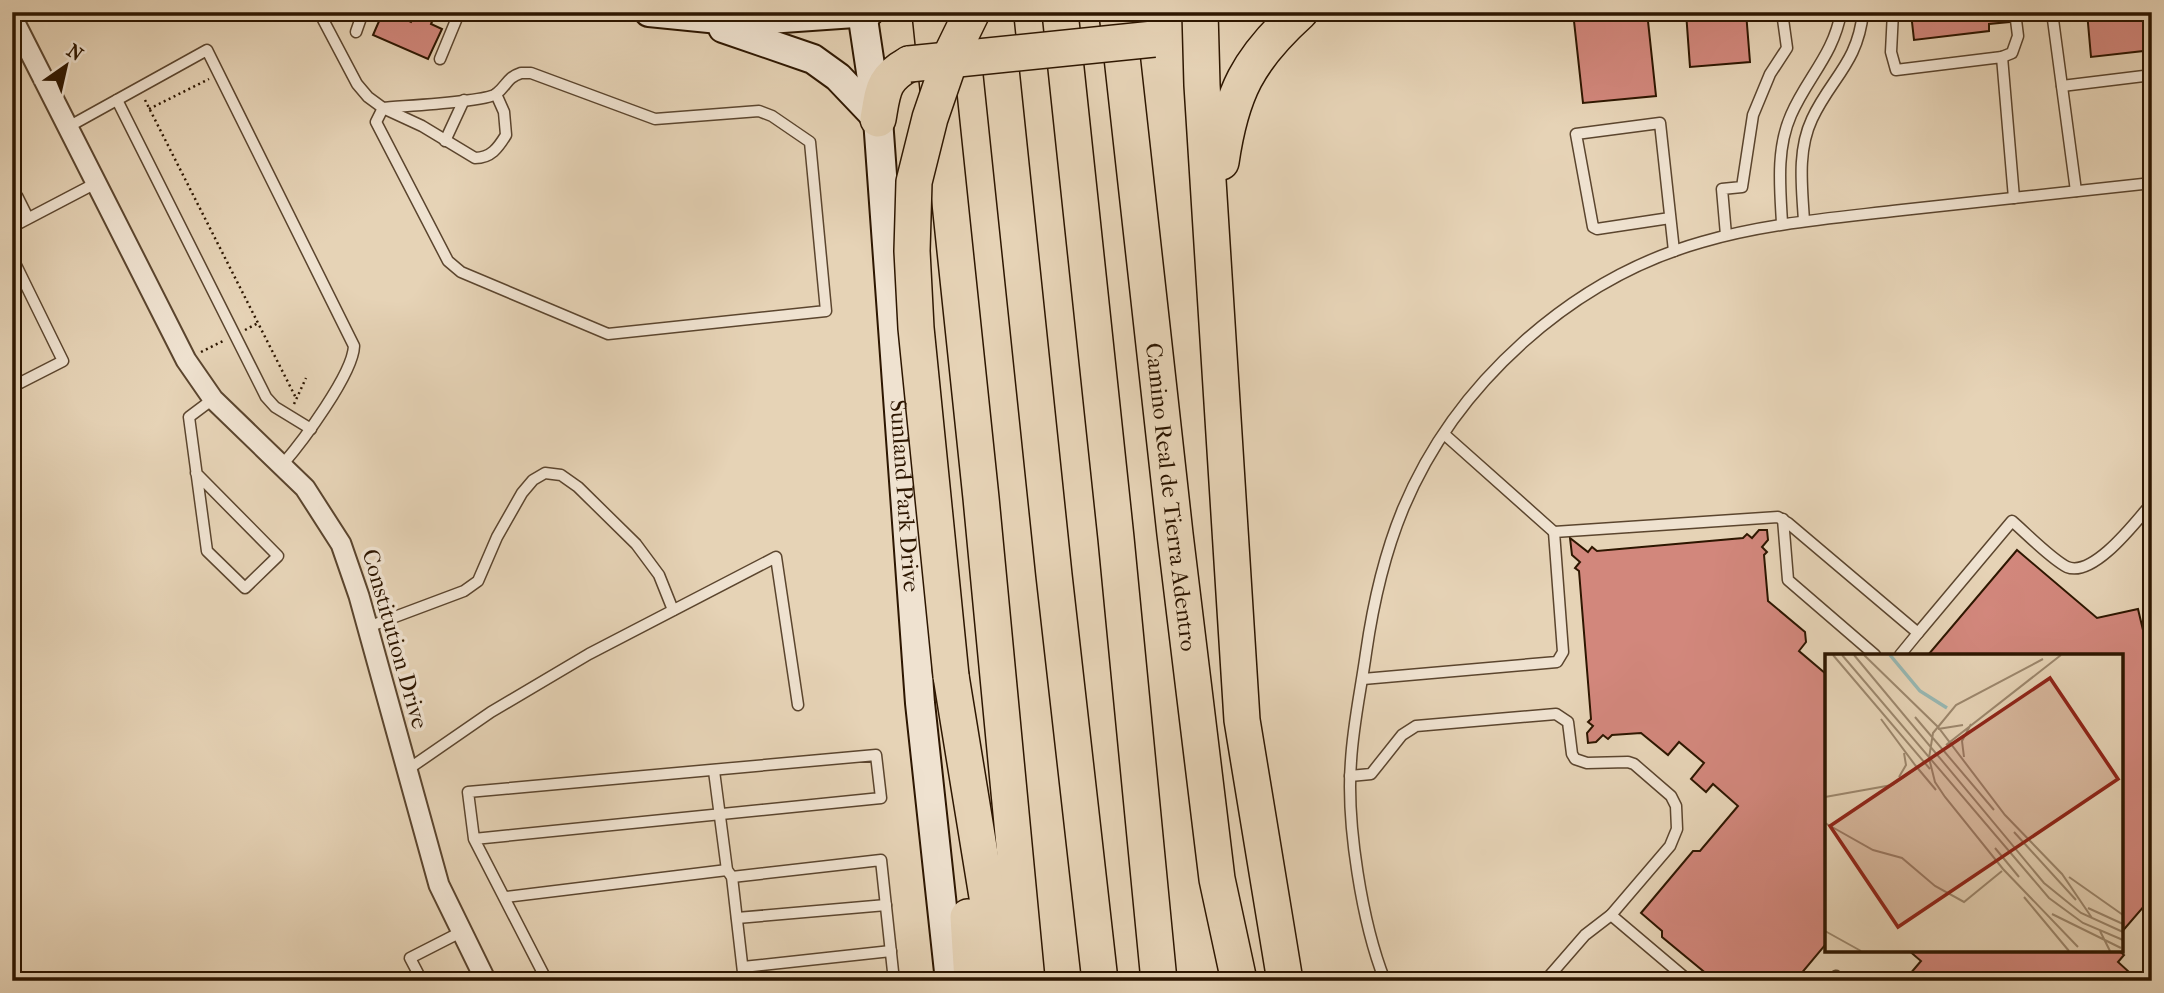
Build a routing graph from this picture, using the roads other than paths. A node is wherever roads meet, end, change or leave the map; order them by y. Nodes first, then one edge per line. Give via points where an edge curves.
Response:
1 (319, 12) edge
2 (363, 12) edge
3 (649, 12) edge
4 (869, 12) edge
5 (930, 12) edge
6 (972, 12) edge
7 (995, 12) edge
8 (1060, 12) edge
9 (1117, 12) edge
10 (1200, 12) edge
11 (1300, 12) edge
12 (1782, 12) edge
13 (1841, 12) edge
14 (1863, 12) edge
15 (1893, 12) edge
16 (2015, 12) edge
17 (2052, 12) edge
18 (458, 13) edge
19 (862, 13) edge
20 (12, 17) edge
21 (694, 19) junction
22 (356, 32) dead end
23 (2002, 57) junction
24 (440, 59) dead end
25 (2152, 75) edge
26 (1202, 85) junction
27 (2062, 86) junction
28 (496, 94) junction
29 (117, 100) junction
30 (464, 100) junction
31 (383, 108) junction
32 (878, 119) junction
33 (68, 127) junction
34 (445, 141) junction
35 (96, 183) junction
36 (2152, 183) edge
37 (2076, 191) junction
38 (12, 198) edge
39 (2014, 198) junction
40 (28, 218) junction
41 (1670, 218) junction
42 (1804, 221) junction
43 (1782, 223) junction
44 (12, 227) edge
45 (1212, 232) junction
46 (1726, 235) junction
47 (1674, 251) junction
48 (12, 257) edge
49 (12, 387) edge
50 (213, 399) junction
51 (311, 429) junction
52 (1444, 434) junction
53 (283, 464) junction
54 (197, 474) junction
55 (981, 499) junction
56 (2152, 503) edge
57 (1783, 519) junction
58 (1554, 531) junction
59 (673, 610) junction
60 (368, 626) junction
61 (1918, 633) junction
62 (1874, 654) edge
63 (1901, 654) edge
64 (951, 676) junction
65 (1363, 679) junction
66 (798, 705) dead end
67 (407, 770) junction
68 (714, 771) junction
69 (1350, 776) junction
70 (720, 815) junction
71 (474, 839) junction
72 (729, 874) junction
73 (1217, 879) junction
74 (506, 897) junction
75 (886, 905) junction
76 (1611, 915) junction
77 (737, 918) junction
78 (461, 932) junction
79 (891, 951) junction
80 (743, 967) junction
81 (422, 981) edge
82 (486, 981) edge
83 (547, 981) edge
84 (744, 981) edge
85 (894, 981) edge
86 (950, 981) edge
87 (972, 981) edge
88 (998, 981) edge
89 (1027, 981) edge
90 (1047, 981) edge
91 (1100, 981) edge
92 (1159, 981) edge
93 (1220, 981) edge
94 (1239, 981) edge
95 (1284, 981) edge
96 (1385, 981) edge
97 (1545, 981) edge
98 (1689, 981) edge
99 (1832, 981) edge
100 (1842, 981) edge

1 - 31 lane via 357,85
2 - 22 lane
3 - 21 main road
4 - 19 main road
5 - 55 highway
6 - 64 highway, bridge via 930,118 914,182 916,328
7 - 91 highway
8 - 92 highway
9 - 73 highway, Camino Real de Tierra Adentro
10 - 26 highway
11 - 45 highway via 1255,60 1236,95 1226,128
12 - 46 lane via 1787,48 1753,115 1742,187 1722,189
13 - 43 lane via 1831,48 1786,126 1780,167
14 - 42 lane via 1851,57 1808,130 1802,166
15 - 23 lane via 1891,52 1896,70
16 - 23 lane via 2017,43 2012,54
17 - 27 lane
18 - 24 lane
19 - 21 main road via 739,22
19 - 32 main road, Sunland Park Drive
20 - 33 street, Constitution Drive
21 - 32 main road via 813,59 838,77
23 - 39 lane
25 - 27 lane
26 - 32 highway, bridge via 1185,59 1154,39 909,64 884,85
26 - 45 highway
27 - 37 lane
28 - 30 lane
28 - 31 lane via 510,77 521,73 655,119 748,110 772,116 810,142 826,311 608,334 461,272 448,261 376,122
28 - 34 lane via 507,127 492,154 475,158
29 - 33 lane
29 - 51 lane via 266,397
29 - 51 lane via 207,50 355,346 351,363
30 - 31 lane
30 - 34 lane
31 - 34 lane
32 - 86 main road, Sunland Park Drive via 920,703
33 - 35 street, Constitution Drive
35 - 40 lane
35 - 50 street, Constitution Drive via 186,360
36 - 37 lane
37 - 39 lane
38 - 40 lane via 16,197
39 - 42 lane
40 - 44 lane
41 - 41 lane via 1593,227 1576,134 1660,123
41 - 47 lane
42 - 43 lane
43 - 46 lane
45 - 95 highway via 1242,720
46 - 47 lane
47 - 52 lane via 1607,283 1543,326 1496,369
48 - 49 lane via 63,361
50 - 53 street, Constitution Drive
50 - 54 lane via 188,417
51 - 53 lane
52 - 58 lane
52 - 65 lane via 1408,498 1390,545
53 - 60 street, Constitution Drive via 305,488 341,544
54 - 54 lane via 207,551 245,588 278,556
55 - 89 highway
55 - 90 highway via 1022,762
56 - 61 lane via 2114,546 2090,565 2077,568 2069,568 2011,521
57 - 58 lane via 1770,516
57 - 61 lane
57 - 62 lane via 1788,580
58 - 65 lane via 1563,652 1557,662
59 - 60 lane via 659,575 636,544 578,487 561,475 545,473 522,493 478,581 464,591
59 - 66 lane via 776,557
59 - 67 lane via 491,712
60 - 67 street, Constitution Drive
61 - 63 lane
64 - 87 highway
64 - 88 highway
65 - 69 lane
67 - 78 street, Constitution Drive via 439,885
68 - 70 lane
68 - 70 lane via 876,755 881,798
68 - 71 lane via 468,792
69 - 76 lane via 1371,774 1402,735 1416,726 1563,716 1575,759 1628,762 1665,790 1676,806 1675,838
69 - 96 lane via 1361,888
70 - 71 lane
70 - 72 lane
71 - 74 lane
72 - 74 lane
72 - 75 lane via 881,860
72 - 77 lane
73 - 93 highway
73 - 94 highway, Camino Real de Tierra Adentro
74 - 83 lane
75 - 77 lane
75 - 79 lane
76 - 97 lane via 1585,935
76 - 98 lane
77 - 80 lane
78 - 81 lane via 410,958
78 - 82 street, Constitution Drive
79 - 80 lane
79 - 85 lane
80 - 84 lane
99 - 100 lane via 1836,976

